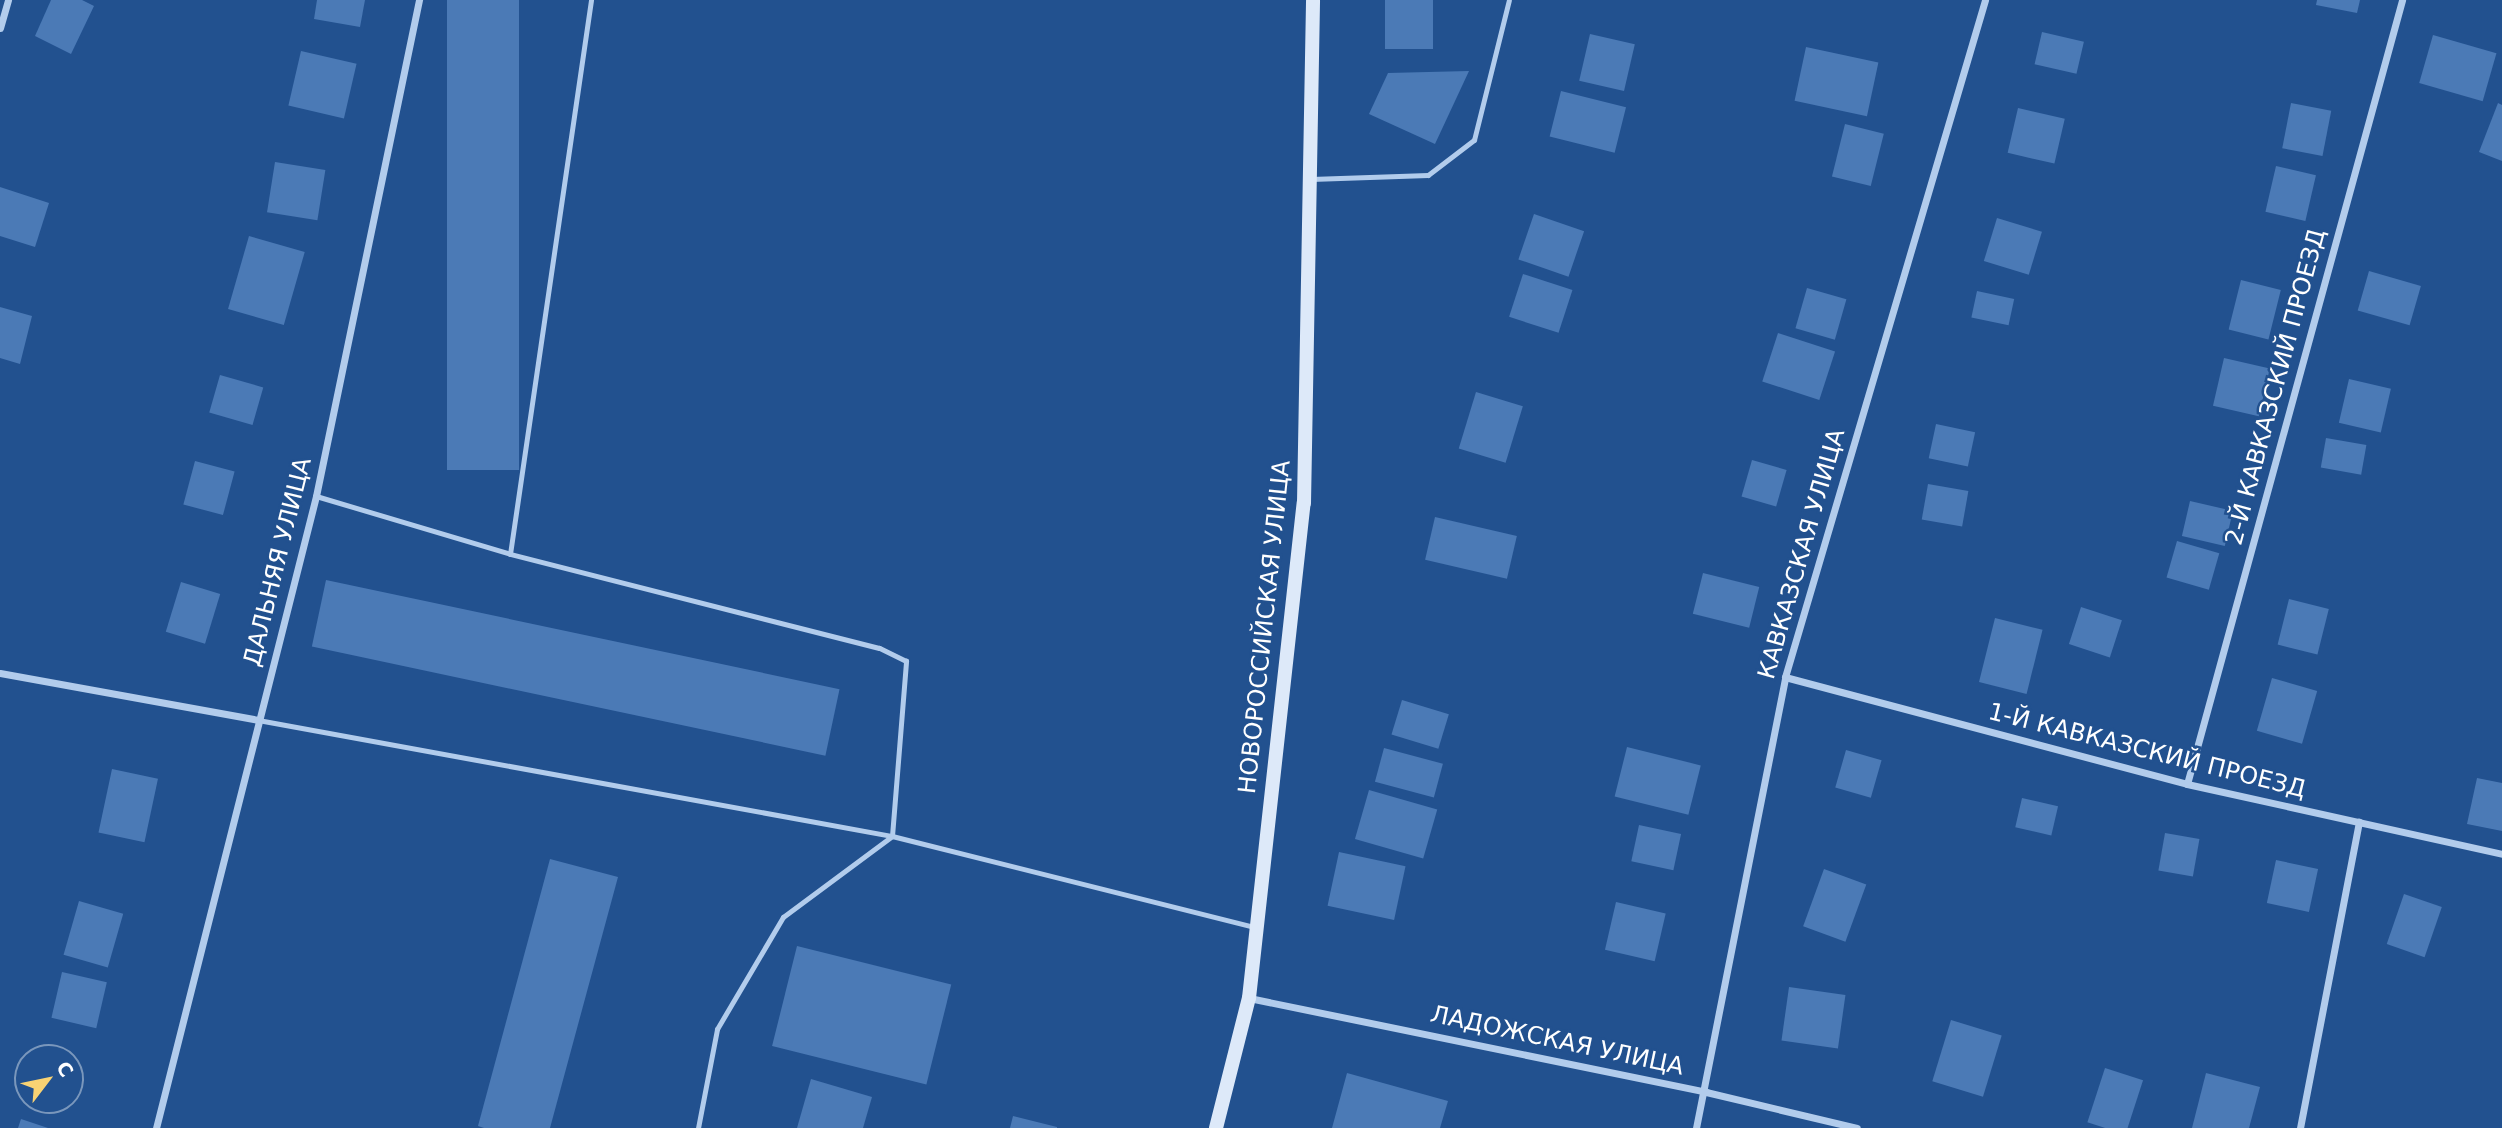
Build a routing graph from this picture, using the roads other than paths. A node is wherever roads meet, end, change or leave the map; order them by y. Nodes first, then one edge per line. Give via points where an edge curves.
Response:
1 (8, 0) edge
2 (419, 0) edge
3 (591, 0) edge
4 (1313, 0) edge
5 (1509, 0) edge
6 (1985, 0) edge
7 (2402, 0) edge
8 (0, 28) edge
9 (1310, 179) junction
10 (316, 496) junction
11 (510, 554) junction
12 (0, 673) edge
13 (1785, 677) junction
14 (258, 720) junction
15 (2187, 784) junction
16 (2359, 822) junction
17 (892, 836) junction
18 (2502, 854) edge
19 (1257, 928) junction
20 (1249, 998) junction
21 (1706, 1091) junction
22 (156, 1128) edge
23 (698, 1128) edge
24 (1216, 1128) edge
25 (1696, 1128) edge
26 (1857, 1128) edge
27 (2300, 1128) edge

1 - 8 street
2 - 10 street, ДАЛЬНЯЯ УЛИЦА
3 - 11 lane
4 - 9 street, НОВОРОССИЙСКАЯ УЛИЦА
5 - 9 lane via 1474,140 1428,175
6 - 13 street, КАВКАЗСКАЯ УЛИЦА
7 - 15 street, 2-Й КАВКАЗСКИЙ ПРОЕЗД
9 - 19 street, НОВОРОССИЙСКАЯ УЛИЦА via 1304,503
10 - 11 lane
10 - 14 street, ДАЛЬНЯЯ УЛИЦА
11 - 17 lane via 879,648 906,661
12 - 14 street
13 - 15 street, 1-Й КАВКАЗСКИЙ ПРОЕЗД
13 - 21 street, КАВКАЗСКАЯ УЛИЦА
14 - 17 lane
14 - 22 street, ДАЛЬНЯЯ УЛИЦА
15 - 16 street, 1-Й КАВКАЗСКИЙ ПРОЕЗД
16 - 18 street, 1-Й КАВКАЗСКИЙ ПРОЕЗД
16 - 27 street
17 - 19 lane
17 - 23 lane via 783,917 717,1029
19 - 20 street, НОВОРОССИЙСКАЯ УЛИЦА
20 - 21 street, ЛАДОЖСКАЯ УЛИЦА
20 - 24 street, НОВОРОССИЙСКАЯ УЛИЦА
21 - 25 street, КАВКАЗСКАЯ УЛИЦА
21 - 26 street, ЛАДОЖСКАЯ УЛИЦА

